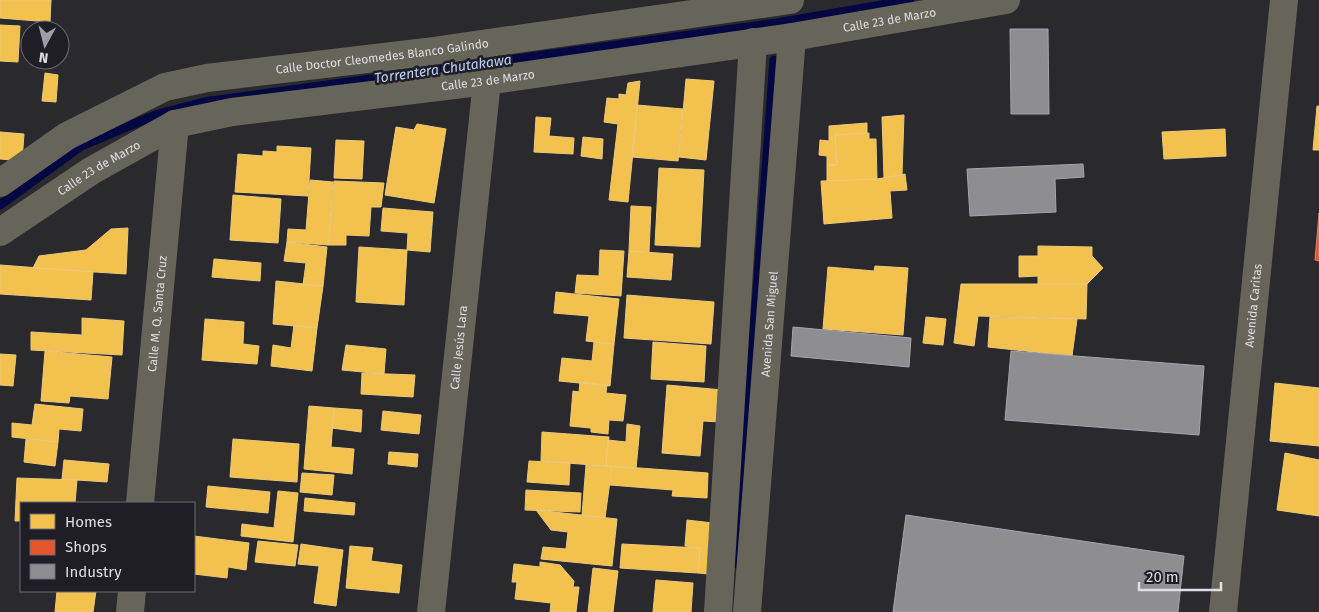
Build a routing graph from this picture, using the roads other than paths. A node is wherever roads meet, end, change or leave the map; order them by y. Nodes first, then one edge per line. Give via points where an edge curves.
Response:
1 (790, 0) edge
2 (1006, 0) edge
3 (1284, 0) edge
4 (792, 37) junction
5 (753, 42) junction
6 (487, 81) junction
7 (175, 124) junction
8 (0, 183) edge
9 (0, 232) edge
10 (140, 502) edge
11 (132, 592) edge
12 (130, 612) edge
13 (431, 612) edge
14 (718, 612) edge
15 (747, 612) edge
16 (1223, 612) edge

1 - 8 street, Calle Doctor Cleomedes Blanco Galindo via 426,52 207,78 165,87 67,136
2 - 4 street, Calle 23 de Marzo
3 - 16 street, Avenida Caritas
4 - 5 street, Calle 23 de Marzo
4 - 15 street, Avenida San Miguel
5 - 6 street, Calle 23 de Marzo
5 - 14 street
6 - 7 street, Calle 23 de Marzo via 232,112
6 - 13 street, Calle Jesús Lara
7 - 9 street, Calle 23 de Marzo via 91,171
7 - 10 street, Calle M. Q. Santa Cruz
11 - 12 street

